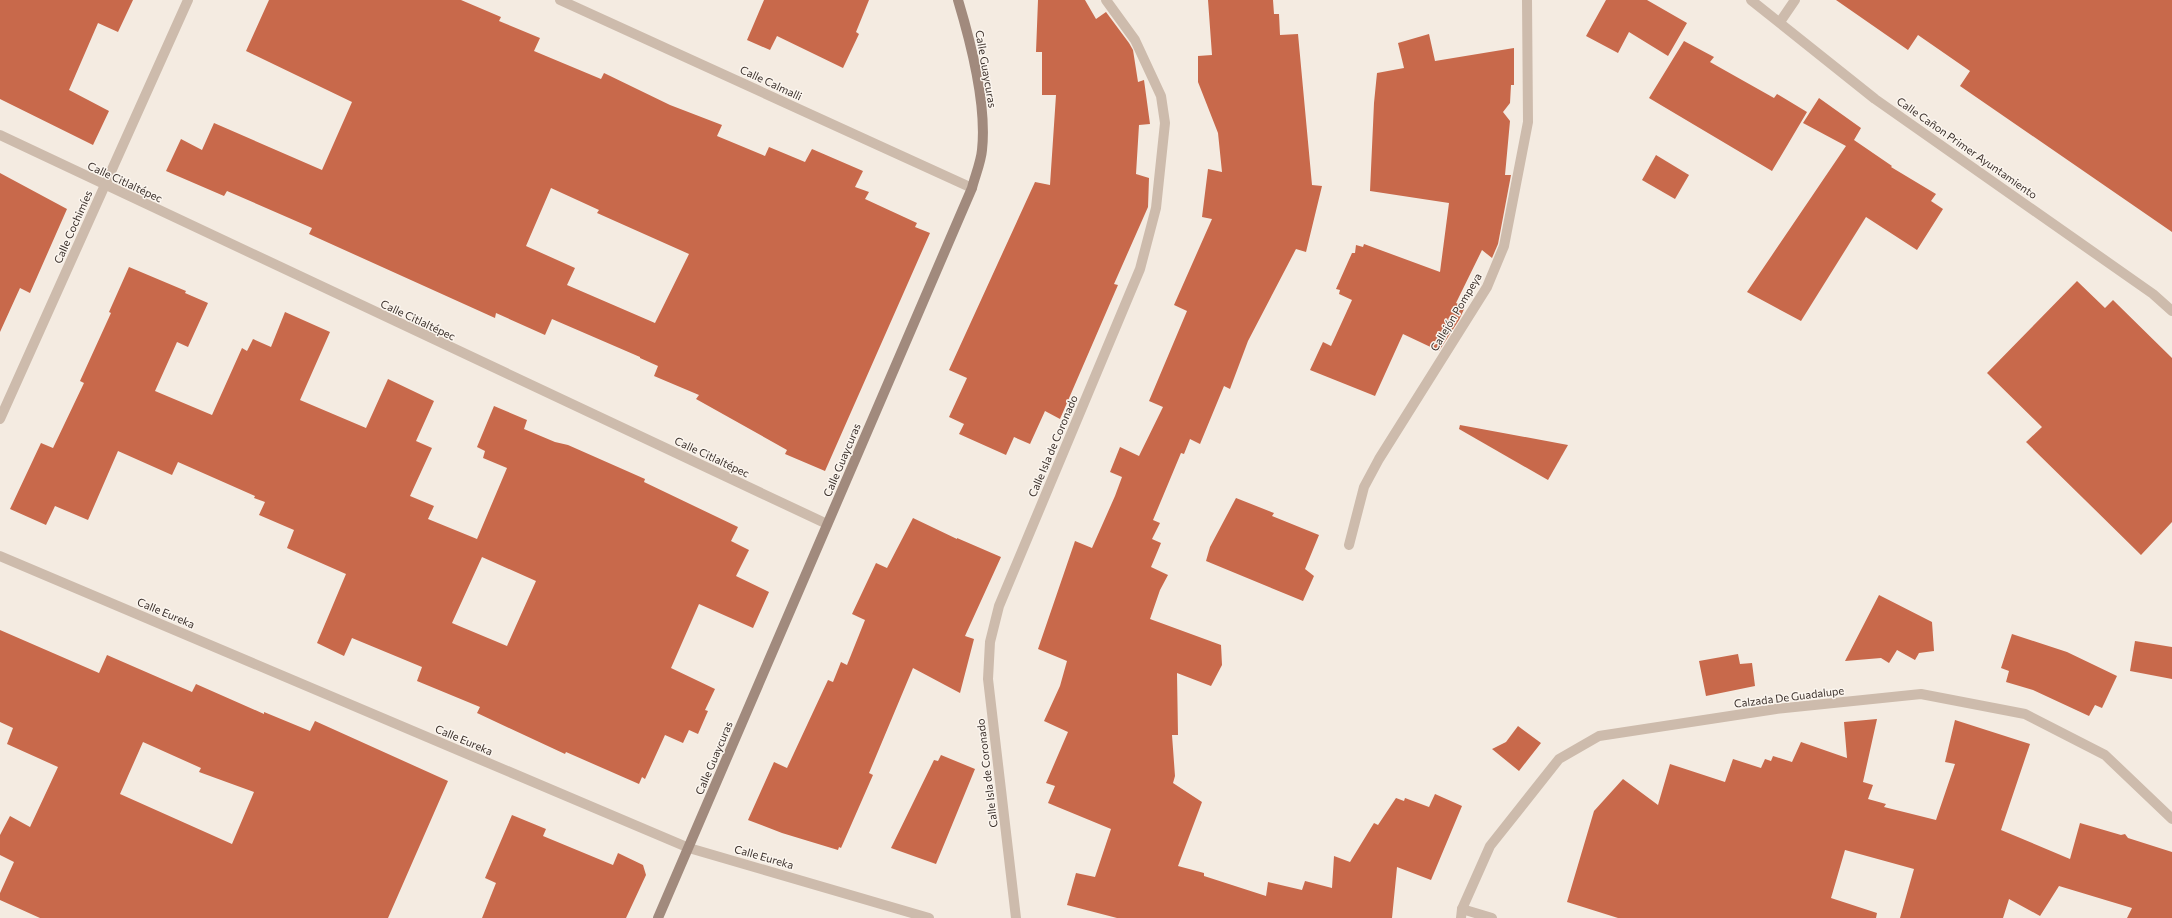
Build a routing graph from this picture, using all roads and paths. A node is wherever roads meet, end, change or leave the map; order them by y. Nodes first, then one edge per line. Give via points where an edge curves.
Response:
1 (188, 0) edge
2 (560, 0) edge
3 (958, 0) edge
4 (1106, 0) edge
5 (1527, 0) edge
6 (1751, 0) edge
7 (1795, 0) edge
8 (1780, 22) junction
9 (0, 135) edge
10 (105, 186) junction
11 (972, 188) junction
12 (2172, 311) edge
13 (0, 419) edge
14 (827, 524) junction
15 (1349, 545) dead end
16 (0, 556) edge
17 (2172, 819) edge
18 (689, 848) junction
19 (1462, 914) edge
20 (658, 918) edge
21 (929, 918) edge
22 (1016, 918) edge
23 (1492, 918) edge

1 - 10 street, Calle Cochimíes
2 - 11 street, Calle Calmalli
3 - 11 street, Calle Guaycuras via 967,30 982,106 982,150
4 - 22 street, Calle Isla de Coronado via 1135,40 1161,96 1166,123 1156,208 1140,269 999,606 990,642 988,679
5 - 15 street, Callejón Pompeya via 1528,122 1504,246 1487,287 1364,487
6 - 8 street, Calle Cañon Primer Ayuntamiento
7 - 8 street
8 - 12 street, Calle Cañon Primer Ayuntamiento via 1875,99 2153,294
9 - 10 street, Calle Citlaltépec
10 - 13 street, Calle Cochimíes
10 - 14 street, Calle Citlaltépec
11 - 14 street, Calle Guaycuras
14 - 18 street, Calle Guaycuras
16 - 18 street, Calle Eureka
17 - 19 street, Calzada De Guadalupe via 2105,755 2025,714 1921,694 1776,709 1599,736 1559,759 1490,846
18 - 20 street, Calle Guaycuras
18 - 21 street, Calle Eureka
19 - 23 street

